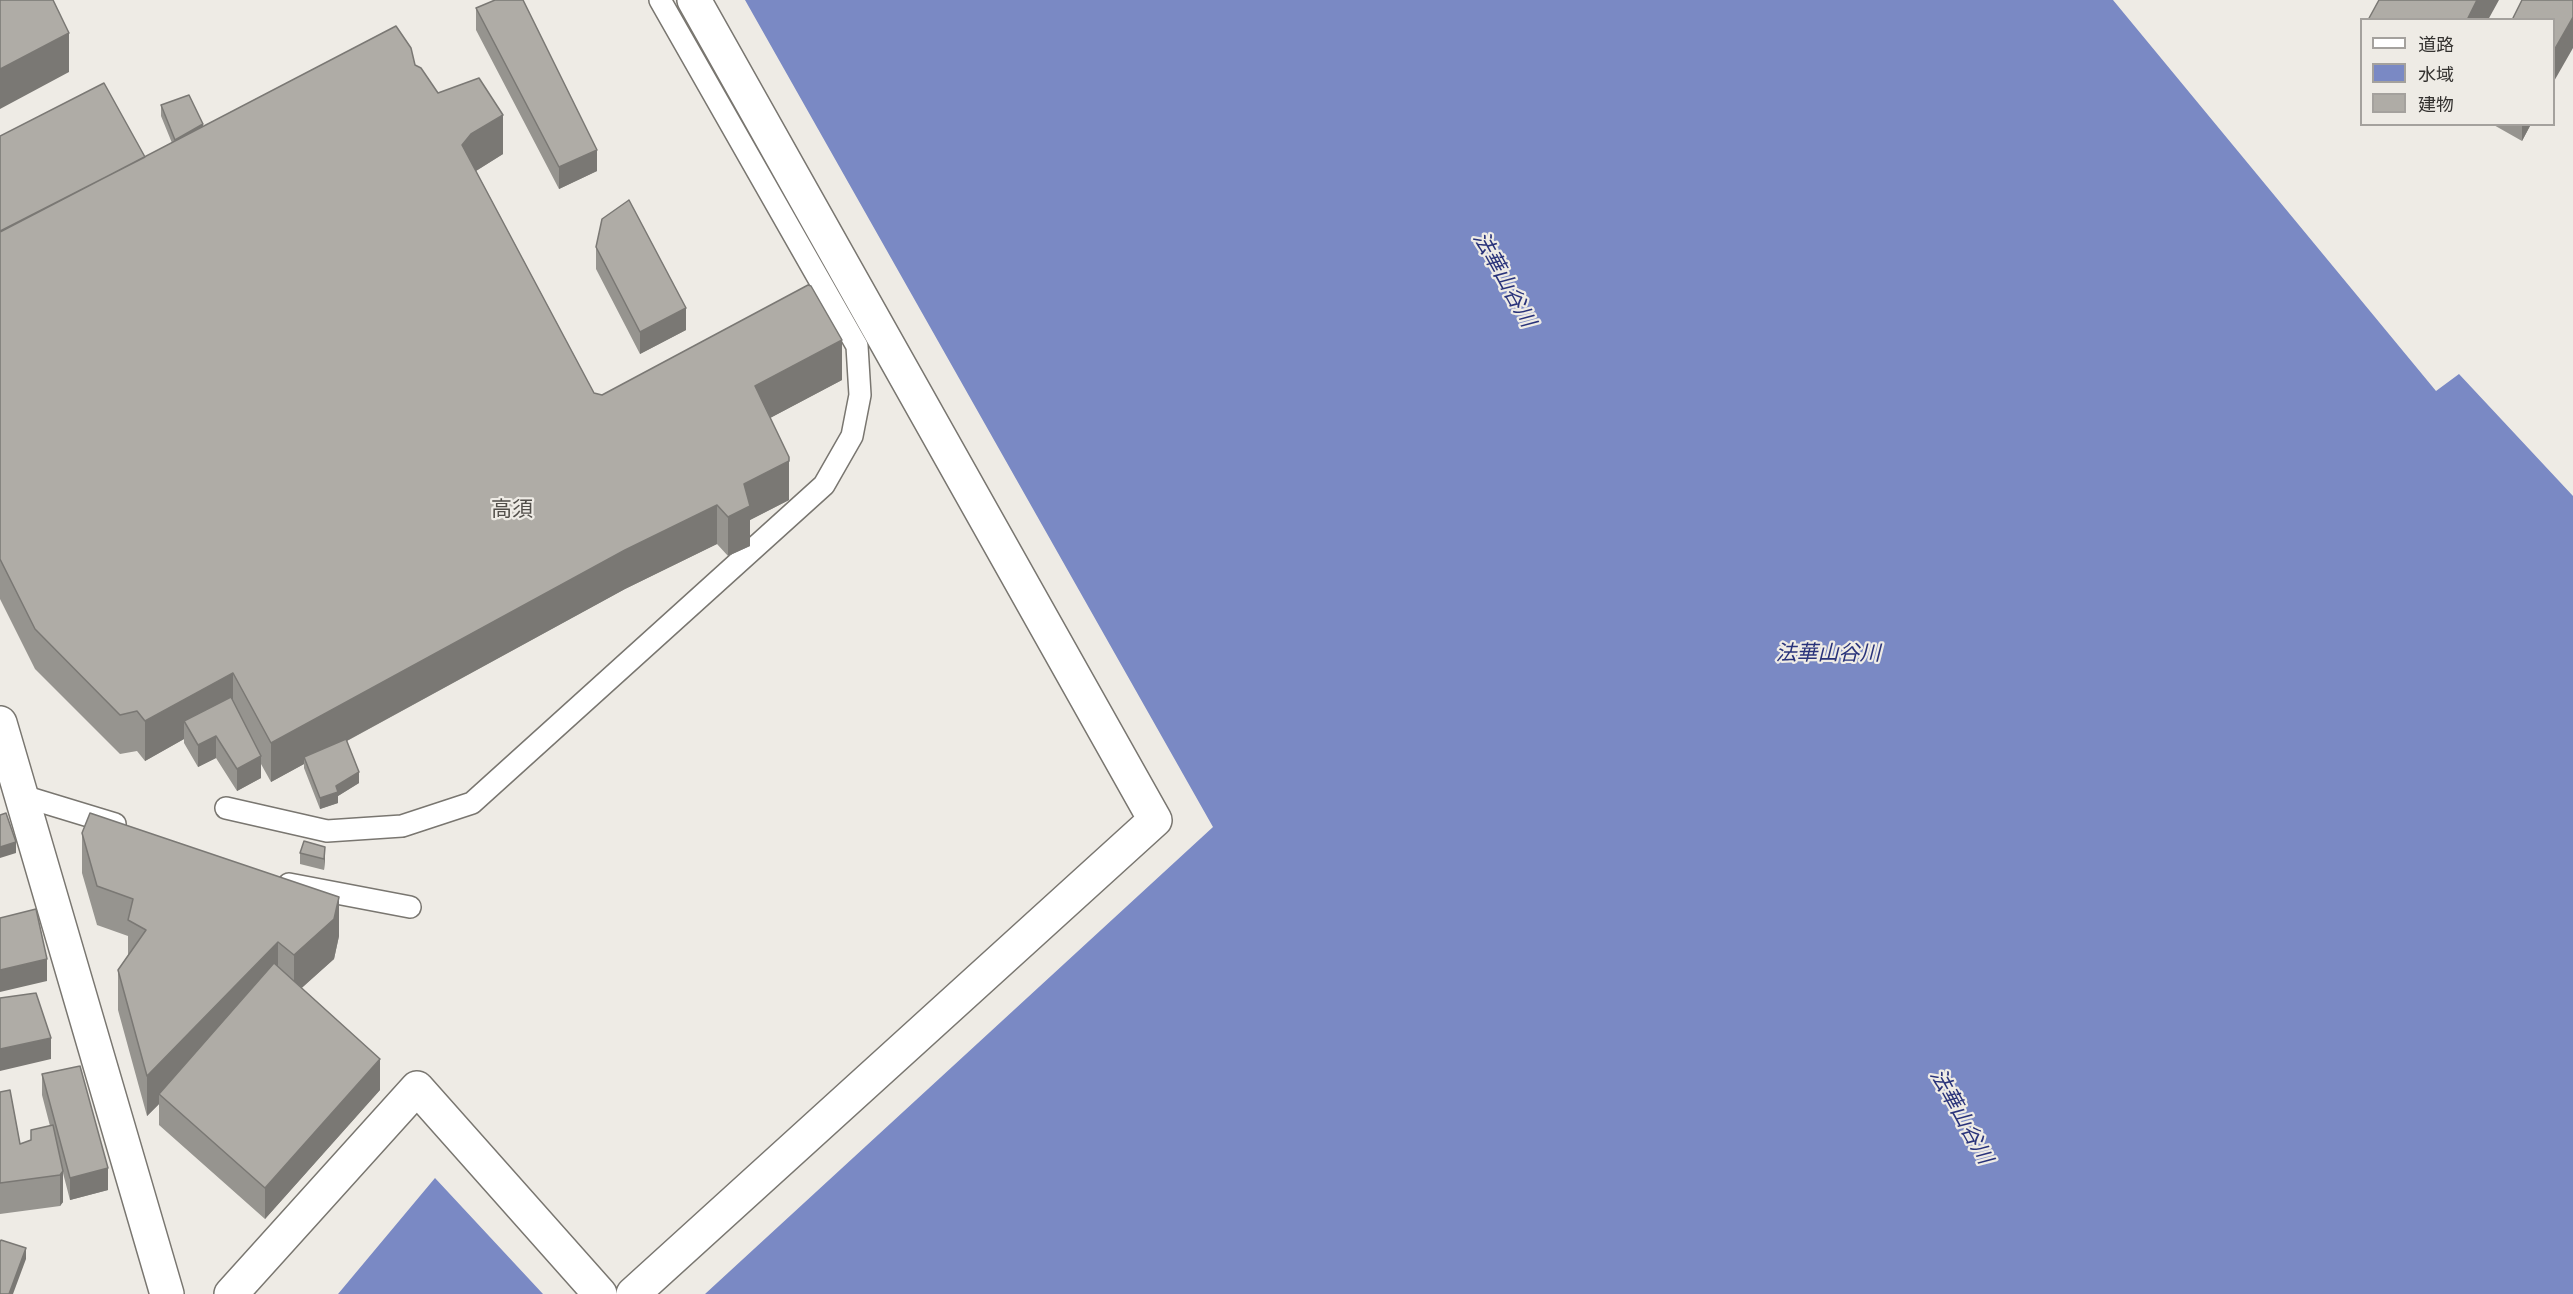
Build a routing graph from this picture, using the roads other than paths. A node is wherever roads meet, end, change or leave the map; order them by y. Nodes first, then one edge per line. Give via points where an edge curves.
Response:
1 (660, 0) edge
2 (694, 0) edge
3 (0, 723) edge
4 (12, 798) edge
5 (226, 808) dead end
6 (132, 829) edge
7 (264, 880) edge
8 (410, 907) dead end
9 (167, 1294) edge
10 (231, 1294) edge
11 (600, 1294) edge
12 (633, 1294) edge

1 - 5 lane via 857,346 860,395 852,436 824,485 472,803 402,826 327,831
2 - 12 street via 1155,820
3 - 4 street
4 - 6 lane
4 - 9 street
7 - 8 lane
10 - 11 street via 417,1088

